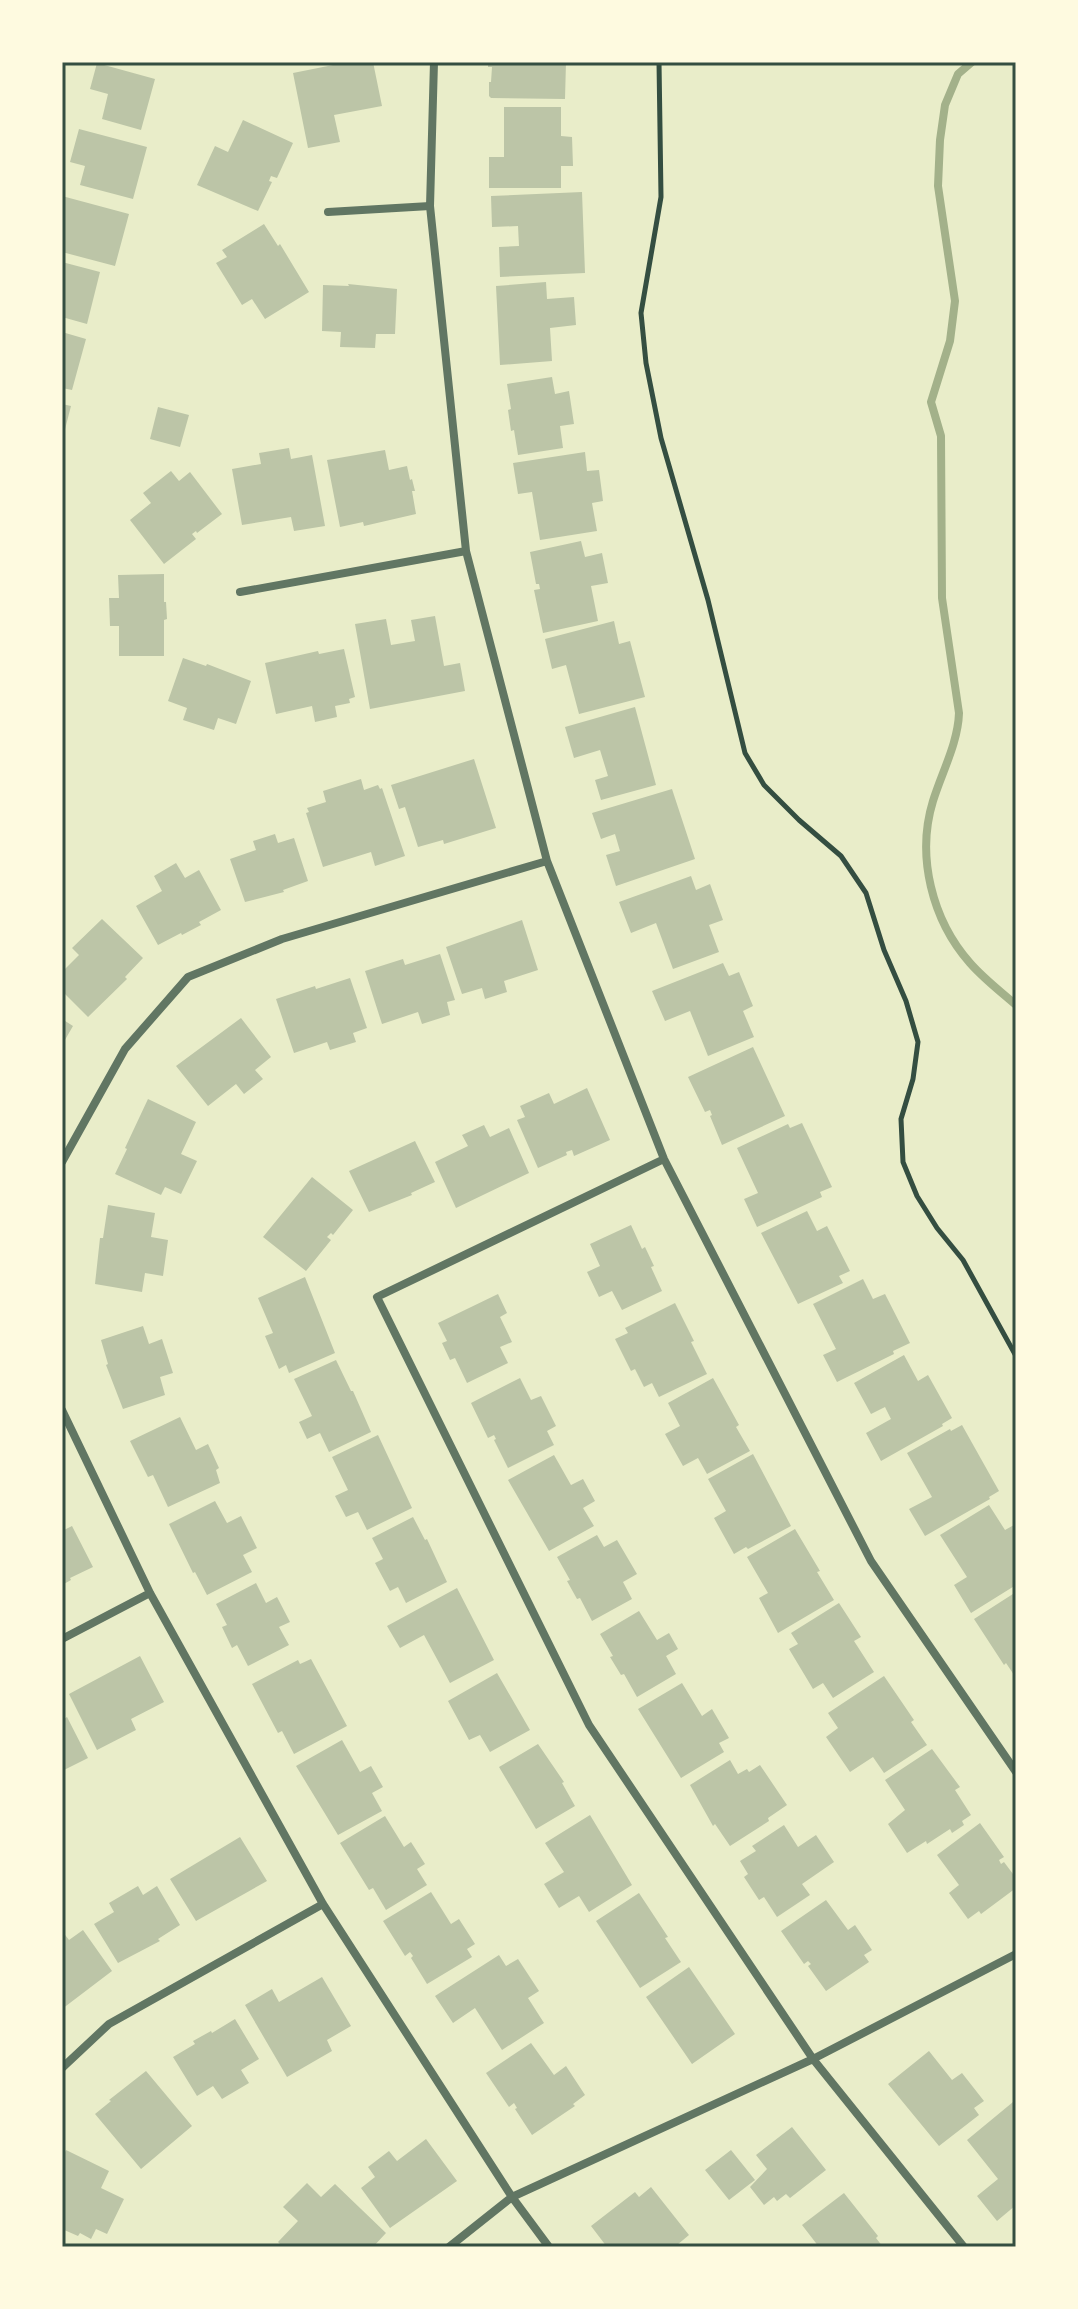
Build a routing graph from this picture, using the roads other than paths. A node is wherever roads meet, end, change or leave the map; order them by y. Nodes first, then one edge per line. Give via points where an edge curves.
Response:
1 (434, 62) edge
2 (430, 206) junction
3 (328, 212) dead end
4 (466, 551) junction
5 (240, 592) dead end
6 (547, 861) junction
7 (664, 1159) junction
8 (62, 1162) edge
9 (62, 1410) edge
10 (150, 1593) junction
11 (62, 1639) edge
12 (1016, 1772) edge
13 (323, 1904) junction
14 (1016, 1954) edge
15 (813, 2059) junction
16 (62, 2068) edge
17 (512, 2197) junction
18 (449, 2247) edge
19 (549, 2247) edge
20 (964, 2247) edge

1 - 2 street
2 - 3 street
2 - 4 street
4 - 5 street
4 - 6 street
6 - 7 street
6 - 8 street via 282,939 188,977 125,1049
7 - 12 street via 871,1561
7 - 15 street via 377,1297 589,1725
9 - 10 street
10 - 11 street
10 - 13 street
13 - 16 street via 109,2024
13 - 17 street
14 - 15 street
15 - 17 street
15 - 20 street
17 - 18 street
17 - 19 street

